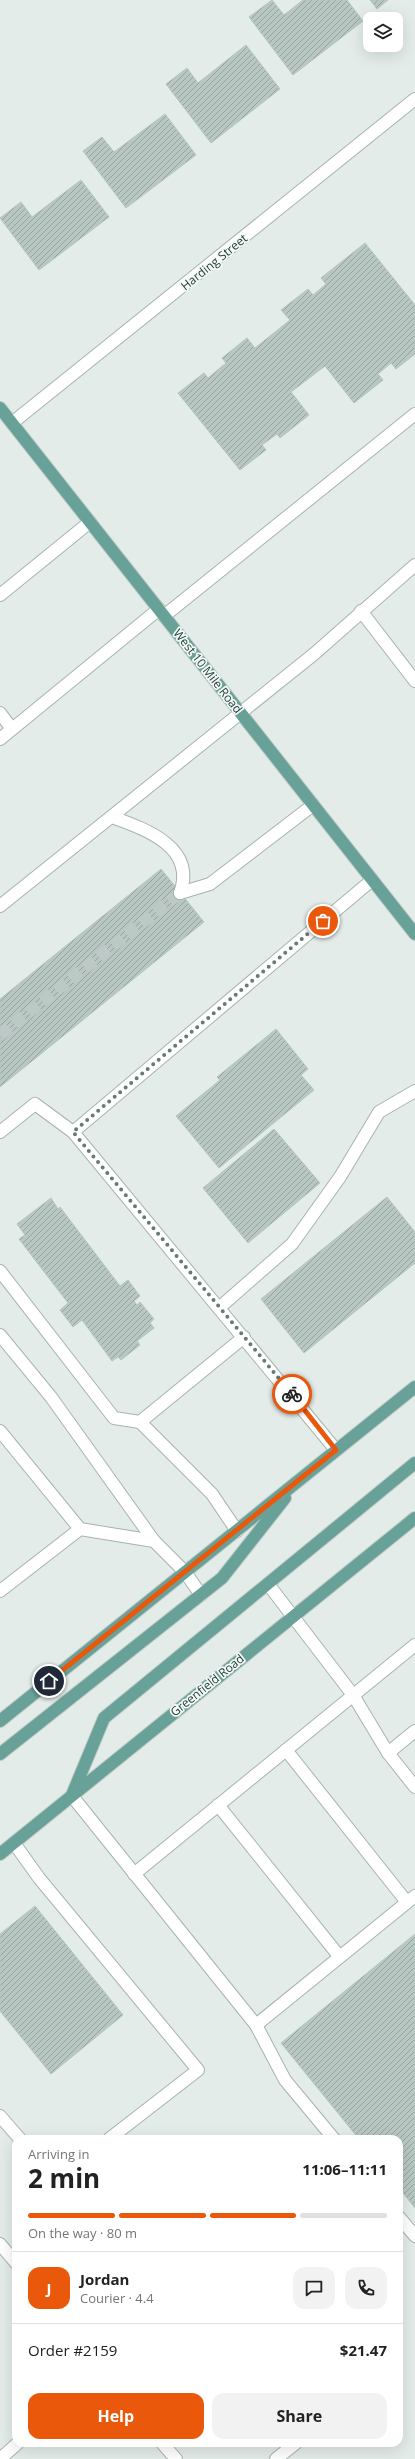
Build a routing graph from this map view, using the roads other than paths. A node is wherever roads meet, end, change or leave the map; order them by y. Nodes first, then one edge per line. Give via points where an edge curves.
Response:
1 (415, 99) edge
2 (0, 408) edge
3 (415, 414) edge
4 (12, 424) junction
5 (90, 522) junction
6 (415, 565) edge
7 (0, 595) edge
8 (361, 611) junction
9 (162, 613) junction
10 (415, 681) edge
11 (0, 713) edge
12 (241, 713) junction
13 (12, 729) junction
14 (0, 739) edge
15 (314, 805) junction
16 (112, 817) junction
17 (372, 880) junction
18 (0, 906) edge
19 (415, 934) edge
20 (415, 1091) edge
21 (0, 1132) edge
22 (73, 1132) junction
23 (0, 1271) edge
24 (219, 1308) junction
25 (0, 1335) edge
26 (244, 1337) junction
27 (415, 1387) edge
28 (140, 1422) junction
29 (0, 1431) edge
30 (336, 1450) junction
31 (415, 1463) edge
32 (298, 1481) junction
33 (415, 1518) edge
34 (80, 1529) junction
35 (237, 1531) junction
36 (154, 1541) junction
37 (185, 1572) junction
38 (268, 1584) junction
39 (0, 1591) edge
40 (200, 1595) junction
41 (291, 1616) junction
42 (415, 1645) edge
43 (353, 1695) junction
44 (0, 1720) edge
45 (415, 1731) edge
46 (286, 1750) junction
47 (388, 1753) junction
48 (0, 1754) edge
49 (415, 1787) edge
50 (72, 1796) junction
51 (218, 1805) junction
52 (14, 1843) junction
53 (0, 1854) edge
54 (134, 1874) junction
55 (410, 1898) edge
56 (339, 1956) junction
57 (256, 2025) junction
58 (0, 2116) edge
59 (17, 2135) edge
60 (115, 2135) edge
61 (331, 2135) edge
62 (403, 2222) edge
63 (415, 2236) edge
64 (0, 2244) edge
65 (12, 2258) edge
66 (13, 2447) edge
67 (166, 2447) edge
68 (291, 2447) edge
69 (0, 2458) edge
70 (176, 2459) edge
71 (276, 2459) edge

1 - 4 street, Harding Street
2 - 4 main road, West 10 Mile Road
3 - 9 street
4 - 5 main road, West 10 Mile Road
5 - 7 street
5 - 9 main road, West 10 Mile Road
6 - 8 street
8 - 10 street
8 - 12 street via 314,654
9 - 12 main road, West 10 Mile Road
9 - 13 street
11 - 13 street
12 - 15 main road, West 10 Mile Road
12 - 16 street
13 - 14 street
15 - 16 street via 210,884 180,893 184,874 182,865 169,846 160,836 147,829
15 - 17 main road, West 10 Mile Road
16 - 18 street
17 - 19 main road, West 10 Mile Road
17 - 22 street
20 - 24 street via 379,1112 340,1177 292,1244
21 - 22 street via 36,1104
22 - 24 street
23 - 28 street via 114,1418
24 - 26 street
25 - 36 street via 51,1397
26 - 28 street
26 - 30 street
27 - 30 main road
28 - 35 street via 212,1494
29 - 34 street
30 - 32 main road
31 - 38 main road
32 - 35 main road
32 - 40 main road via 222,1578
33 - 41 main road, Greenfield Road
34 - 36 street
34 - 39 street
35 - 37 main road
36 - 37 street
37 - 40 street
37 - 44 main road
38 - 41 street
38 - 50 main road via 104,1718
40 - 48 main road
41 - 43 street
41 - 50 main road, Greenfield Road
42 - 43 street
43 - 46 street
43 - 47 street
45 - 47 street
46 - 51 street
46 - 55 street
47 - 49 street
50 - 52 main road, Greenfield Road
50 - 54 street
51 - 54 street
51 - 56 street
52 - 53 main road, Greenfield Road
52 - 60 street via 39,1878 198,2070
54 - 57 street
55 - 56 street
56 - 57 street
57 - 61 street via 285,2080
58 - 59 street
62 - 63 street
64 - 65 street
66 - 69 street
67 - 70 street
68 - 71 street

